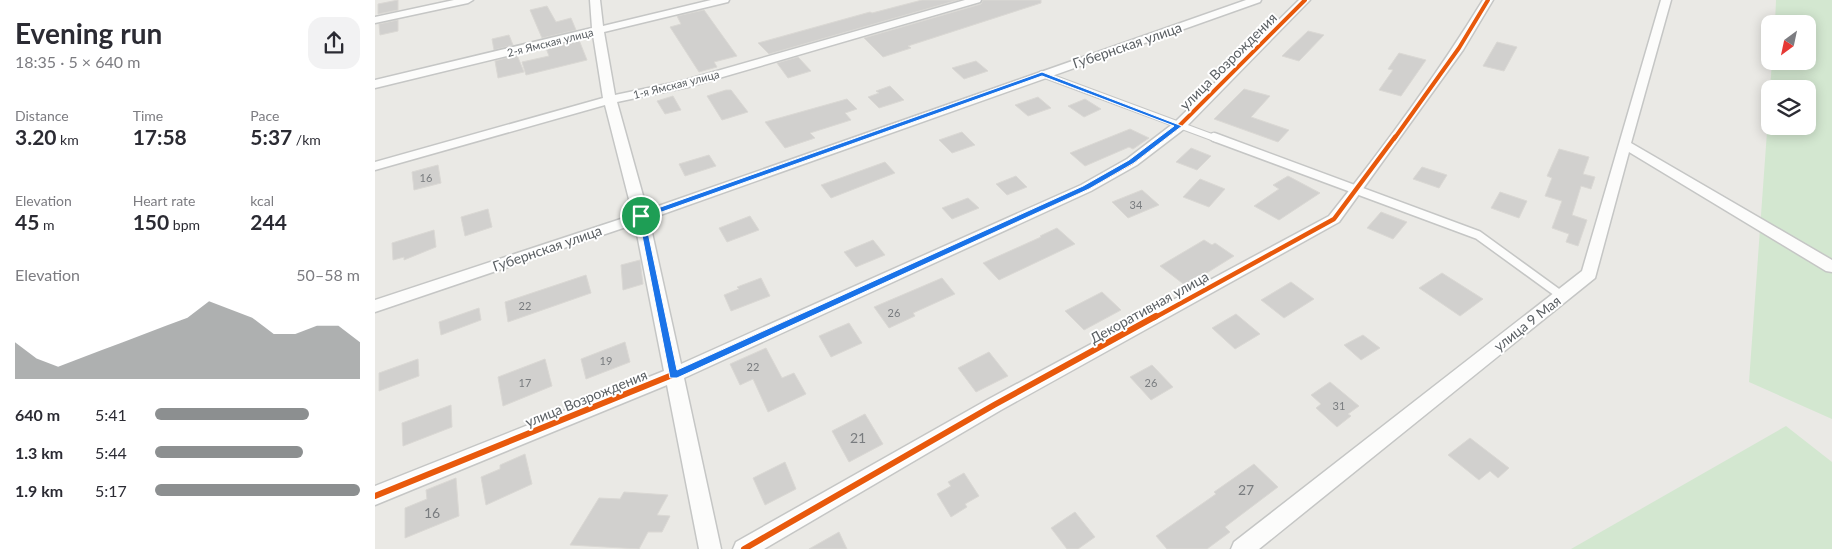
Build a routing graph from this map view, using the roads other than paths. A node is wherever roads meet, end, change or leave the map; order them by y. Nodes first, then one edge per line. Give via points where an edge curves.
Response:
1 (468, 0) edge
2 (595, 0) edge
3 (724, 0) edge
4 (975, 0) edge
5 (1257, 0) edge
6 (1305, 0) edge
7 (1488, 0) edge
8 (1666, 0) edge
9 (375, 20) edge
10 (598, 30) junction
11 (1042, 74) junction
12 (375, 84) edge
13 (610, 100) junction
14 (1179, 126) junction
15 (1624, 144) junction
16 (375, 166) edge
17 (1357, 190) junction
18 (641, 216) junction
19 (1832, 267) edge
20 (1562, 296) junction
21 (375, 306) edge
22 (673, 375) junction
23 (375, 496) edge
24 (709, 549) edge
25 (744, 549) edge
26 (1242, 549) edge

1 - 9 street
2 - 10 street
3 - 10 street, 2-я Ямская улица
4 - 13 street, 1-я Ямская улица via 684,84
5 - 11 street, Губернская улица
6 - 14 street, улица Возрождения
7 - 17 street, Декоративная улица via 1459,48
8 - 15 street, улица 9 Мая
10 - 12 street, 2-я Ямская улица
10 - 13 street
11 - 14 lane
11 - 18 street, Губернская улица
13 - 16 street, 1-я Ямская улица
13 - 18 street
14 - 17 lane
14 - 22 street, улица Возрождения via 1132,162 1086,188
15 - 19 street
15 - 20 street, улица 9 Мая via 1589,274
17 - 20 lane via 1478,235
17 - 25 street, Декоративная улица via 1334,218 994,405
18 - 21 street, Губернская улица
18 - 22 street
20 - 26 street, улица 9 Мая
22 - 23 street, улица Возрождения
22 - 24 street

